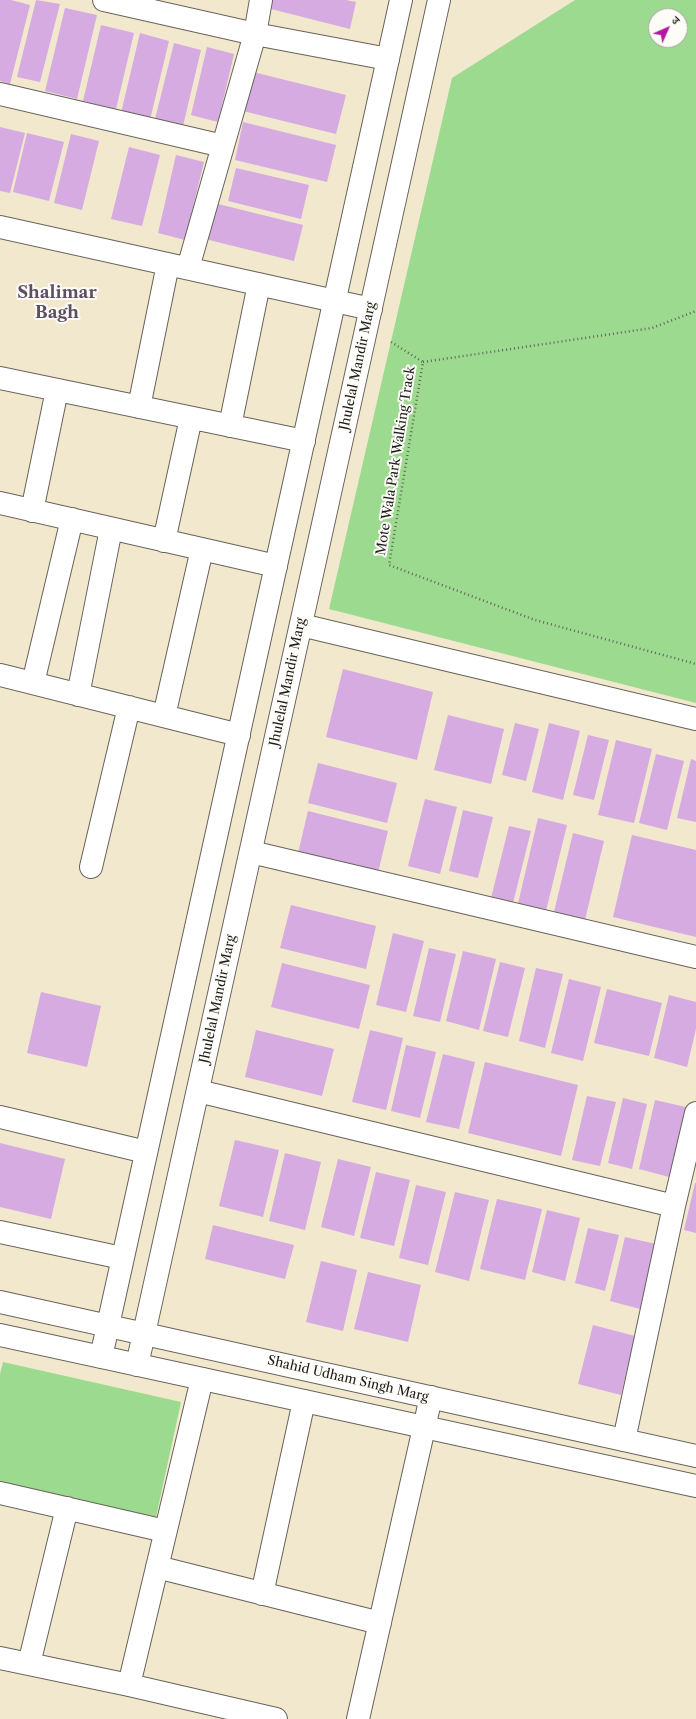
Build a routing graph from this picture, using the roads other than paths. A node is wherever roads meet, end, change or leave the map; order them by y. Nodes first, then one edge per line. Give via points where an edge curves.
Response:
1 (104, 0) edge
2 (262, 0) edge
3 (401, 0) edge
4 (439, 0) edge
5 (255, 34) junction
6 (388, 60) junction
7 (0, 94) edge
8 (223, 146) junction
9 (0, 227) edge
10 (178, 266) junction
11 (259, 284) junction
12 (334, 301) junction
13 (371, 309) junction
14 (0, 378) edge
15 (56, 390) junction
16 (139, 407) junction
17 (191, 418) junction
18 (230, 426) junction
19 (304, 441) junction
20 (0, 503) edge
21 (32, 511) junction
22 (72, 519) junction
23 (111, 528) junction
24 (164, 541) junction
25 (202, 549) junction
26 (276, 566) junction
27 (301, 625) junction
28 (0, 675) edge
29 (33, 683) junction
30 (78, 694) junction
31 (129, 707) junction
32 (164, 716) junction
33 (696, 719) edge
34 (238, 735) junction
35 (251, 852) junction
36 (91, 867) dead end
37 (696, 957) edge
38 (198, 1091) junction
39 (696, 1113) edge
40 (0, 1117) edge
41 (146, 1152) junction
42 (674, 1206) junction
43 (0, 1232) edge
44 (122, 1258) junction
45 (0, 1302) edge
46 (108, 1326) junction
47 (144, 1334) junction
48 (0, 1335) edge
49 (101, 1357) junction
50 (137, 1365) junction
51 (202, 1379) junction
52 (430, 1398) junction
53 (304, 1401) junction
54 (424, 1427) junction
55 (624, 1440) junction
56 (696, 1456) edge
57 (696, 1486) edge
58 (0, 1493) edge
59 (67, 1508) junction
60 (166, 1531) junction
61 (157, 1567) junction
62 (262, 1594) junction
63 (380, 1623) junction
64 (0, 1658) edge
65 (29, 1664) junction
66 (129, 1685) junction
67 (249, 1716) edge
68 (276, 1719) edge
69 (358, 1719) edge

1 - 5 street
2 - 5 street
3 - 6 street
4 - 13 street, Jhulelal Mandir Marg
5 - 6 street
5 - 8 street
6 - 12 street
7 - 8 street
8 - 10 street
9 - 10 street
10 - 11 street
10 - 16 street
11 - 12 street
11 - 18 street
12 - 13 street
12 - 19 street
13 - 27 street, Jhulelal Mandir Marg
14 - 15 street
15 - 16 street
15 - 21 street
16 - 17 street
17 - 18 street
17 - 24 street
18 - 19 street
19 - 26 street
20 - 21 street
21 - 22 street
22 - 23 street
22 - 29 street
23 - 24 street
23 - 30 street
24 - 25 street
25 - 26 street
25 - 32 street
26 - 34 street
27 - 33 street
27 - 35 street, Jhulelal Mandir Marg
28 - 29 street
29 - 30 street
30 - 31 street
31 - 32 street
31 - 36 street
32 - 34 street
34 - 41 street
35 - 37 street
35 - 38 street, Jhulelal Mandir Marg
38 - 42 street
38 - 47 street, Jhulelal Mandir Marg
39 - 42 street
40 - 41 street
41 - 44 street
42 - 55 street
43 - 44 street
44 - 46 street
45 - 46 street, Shahid Udham Singh Marg
46 - 47 street, Shahid Udham Singh Marg
46 - 49 street
47 - 50 street, Jhulelal Mandir Marg
47 - 52 street, Shahid Udham Singh Marg
48 - 49 street
49 - 50 street
50 - 51 street
51 - 53 street
51 - 60 street
52 - 54 street
52 - 55 street, Shahid Udham Singh Marg
53 - 54 street
53 - 62 street
54 - 57 street
54 - 63 street
55 - 56 street, Shahid Udham Singh Marg
58 - 59 street
59 - 60 street
59 - 65 street
60 - 61 street
61 - 62 street
61 - 66 street
62 - 63 street
63 - 69 street
64 - 65 street
65 - 66 street
66 - 67 street
67 - 68 street

